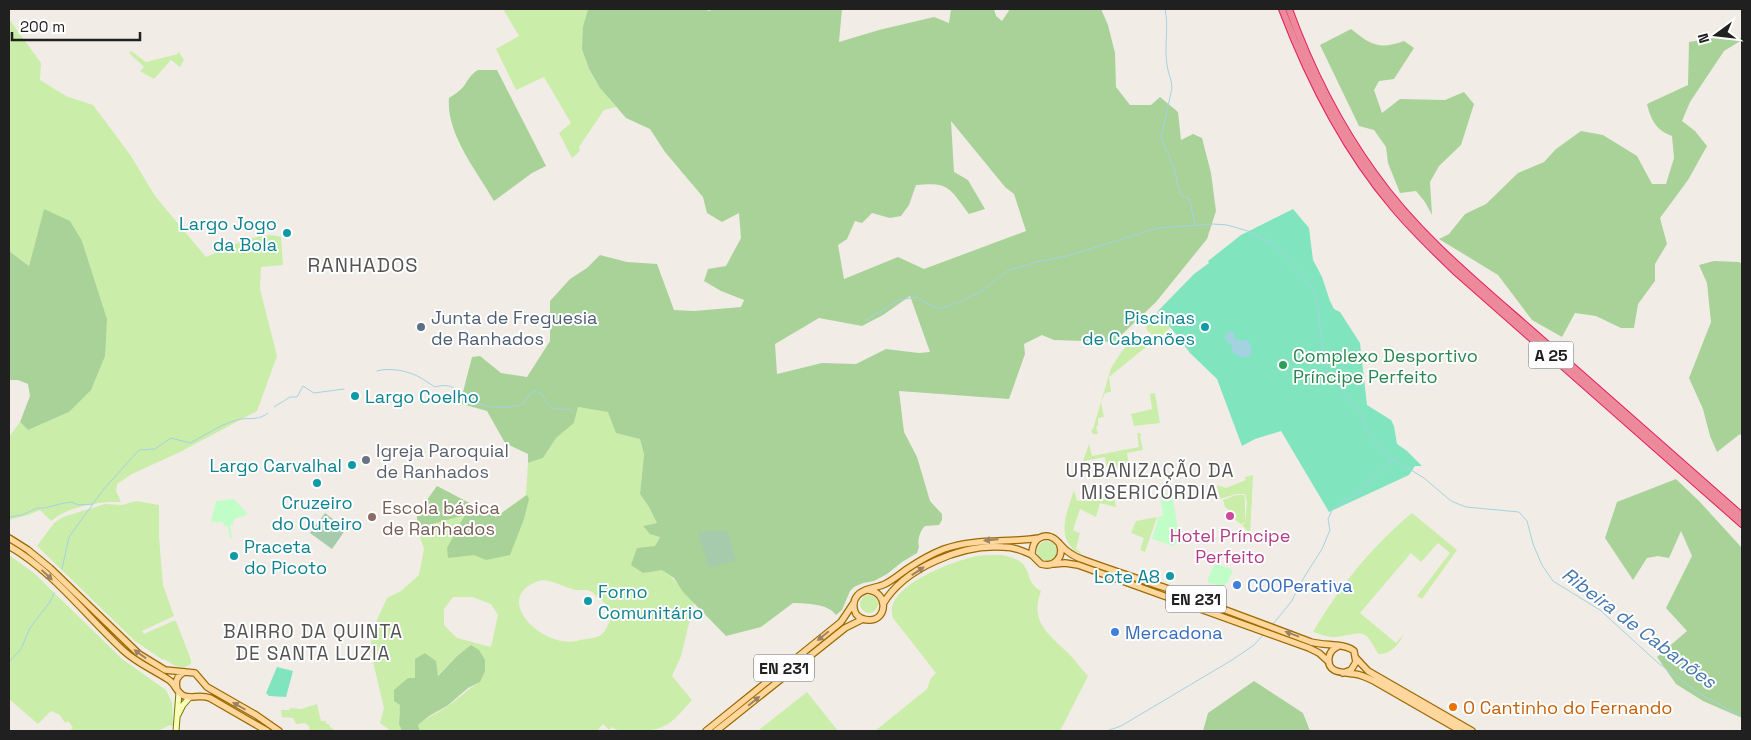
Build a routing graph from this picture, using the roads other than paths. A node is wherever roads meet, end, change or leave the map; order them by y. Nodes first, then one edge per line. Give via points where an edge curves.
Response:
1 (1282, 9) edge
2 (1289, 9) edge
3 (1347, 138) junction
4 (1372, 175) junction
5 (1742, 516) edge
6 (1742, 524) edge
7 (9, 538) edge
8 (1039, 538) junction
9 (1059, 543) junction
10 (9, 546) edge
11 (1032, 555) junction
12 (1054, 564) junction
13 (868, 590) junction
14 (854, 600) junction
15 (883, 604) junction
16 (863, 619) junction
17 (1339, 646) junction
18 (1356, 658) junction
19 (1329, 662) junction
20 (184, 672) junction
21 (1342, 673) junction
22 (201, 678) junction
23 (178, 691) junction
24 (192, 697) junction
25 (177, 718) junction
26 (176, 731) edge
27 (267, 731) edge
28 (279, 731) edge
29 (706, 731) edge
30 (716, 731) edge
31 (1461, 731) edge
32 (1472, 731) edge

1 - 3 highway, A 25 via 1319,96
2 - 3 highway, A 25
3 - 4 highway, A 25
4 - 5 highway, A 25 via 1460,267
4 - 6 highway, A 25 via 1410,226 1456,272
20 -> 7 main road via 165,670 135,651 50,568
8 - 9 main road, EN 231 via 1048,536
8 - 11 main road via 1033,545
8 -> 13 main road, EN 231 via 977,541 945,549 919,561 886,584
9 - 12 main road via 1061,552
17 -> 9 main road, EN 231 via 1311,642 1082,560
10 -> 23 main road via 44,572 123,650 169,680
11 - 12 main road, EN 231 via 1041,564
15 -> 11 main road, EN 231 via 890,593 919,570 957,553 1002,547
12 - 19 main road, EN 231 via 1075,564 1309,648
13 - 14 main road, EN 231
13 - 15 main road via 877,592
14 - 16 main road via 854,609
14 -> 29 main road, EN 231 via 841,622
15 - 16 main road, EN 231 via 877,617
30 -> 16 main road, EN 231 via 845,628
17 - 18 main road, EN 231 via 1351,648
17 - 19 main road via 1332,650
18 - 21 main road via 1351,670
18 - 32 main road, EN 231 via 1368,672
19 - 21 main road, EN 231 via 1334,670
20 - 22 main road via 192,671
20 - 23 main road via 176,681
21 - 31 main road via 1364,676
22 - 24 main road via 200,691
28 -> 22 main road via 212,690
23 - 24 main road
23 - 25 main road
24 - 25 main road
24 - 27 main road via 210,698
25 - 26 main road

